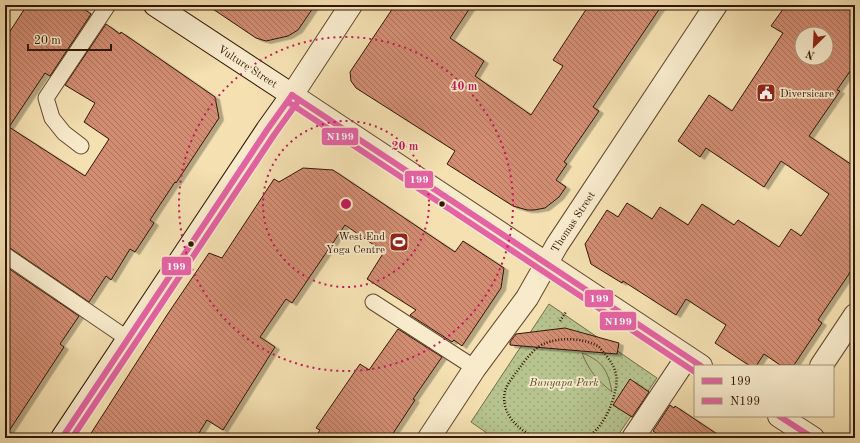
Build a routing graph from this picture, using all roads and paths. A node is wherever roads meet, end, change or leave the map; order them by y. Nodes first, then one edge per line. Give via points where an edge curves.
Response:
1 (108, 5) edge
2 (155, 5) edge
3 (351, 5) edge
4 (716, 5) edge
5 (292, 95) junction
6 (81, 146) dead end
7 (5, 255) edge
8 (547, 264) junction
9 (373, 302) dead end
10 (566, 312) dead end
11 (855, 315) edge
12 (560, 321) dead end
13 (128, 338) junction
14 (694, 362) edge
15 (822, 365) edge
16 (475, 368) junction
17 (784, 417) edge
18 (593, 434) junction
19 (62, 438) edge
20 (429, 438) edge
21 (536, 438) edge
22 (586, 438) edge
23 (595, 438) edge
24 (633, 438) edge
25 (813, 438) edge

1 - 6 lane via 46,98 52,118 64,133
2 - 5 street, Vulture Street
3 - 5 street
4 - 8 street, Thomas Street via 556,245
5 - 8 street, Vulture Street
5 - 13 street
7 - 13 lane
8 - 14 street, Vulture Street
8 - 16 street, Thomas Street via 527,298
9 - 16 lane
10 - 12 path
11 - 15 street
13 - 19 street
14 - 24 street
16 - 20 street, Thomas Street
17 - 25 street
18 - 21 path via 614,400 618,376 611,361 599,347 578,339 553,341 540,346 511,380 505,392 505,409 514,423
18 - 22 path
18 - 23 path

